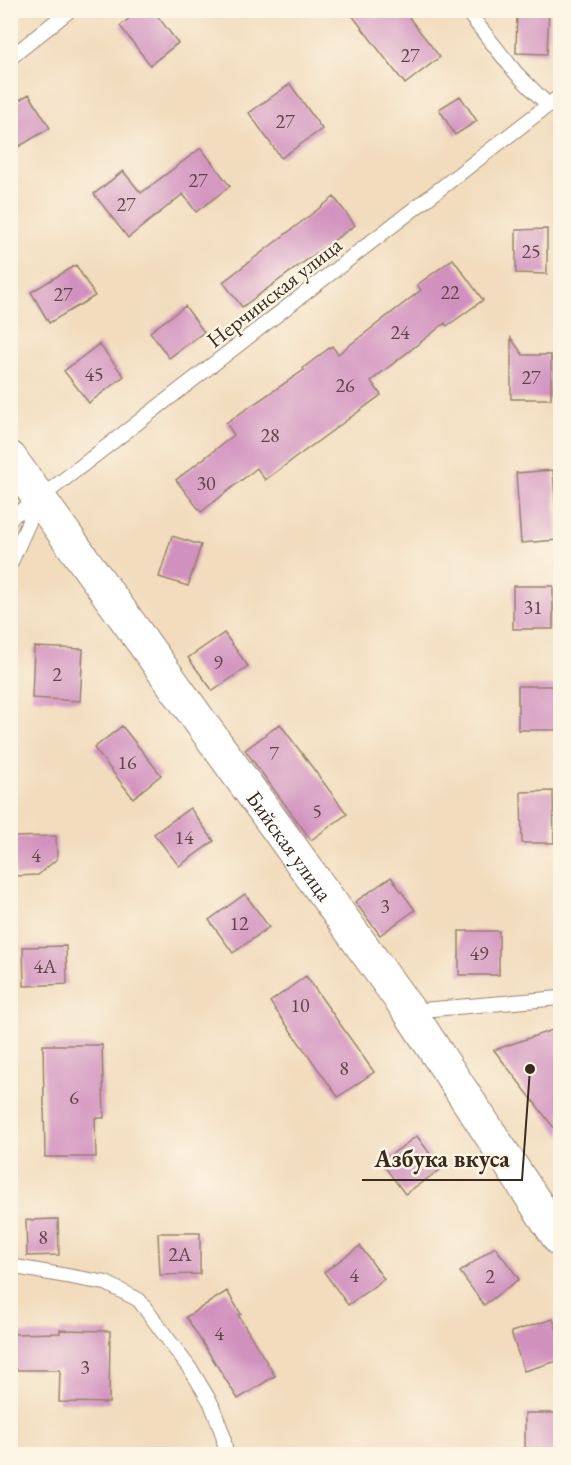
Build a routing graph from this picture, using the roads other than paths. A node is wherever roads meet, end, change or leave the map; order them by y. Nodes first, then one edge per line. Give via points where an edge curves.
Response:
1 (70, 10) edge
2 (466, 10) edge
3 (10, 58) edge
4 (561, 96) edge
5 (549, 106) junction
6 (10, 458) edge
7 (40, 498) junction
8 (10, 519) edge
9 (10, 564) edge
10 (561, 998) edge
11 (409, 1011) junction
12 (561, 1240) edge
13 (10, 1266) edge
14 (226, 1455) edge

1 - 3 lane
2 - 5 lane via 516,73
4 - 5 lane, Нерчинская улица
5 - 7 lane, Нерчинская улица
6 - 7 street, Бийская улица
7 - 8 lane, Нерчинская улица
7 - 9 lane
7 - 11 street, Бийская улица
10 - 11 lane
11 - 12 street, Бийская улица
13 - 14 lane via 106,1283 139,1300 211,1402

